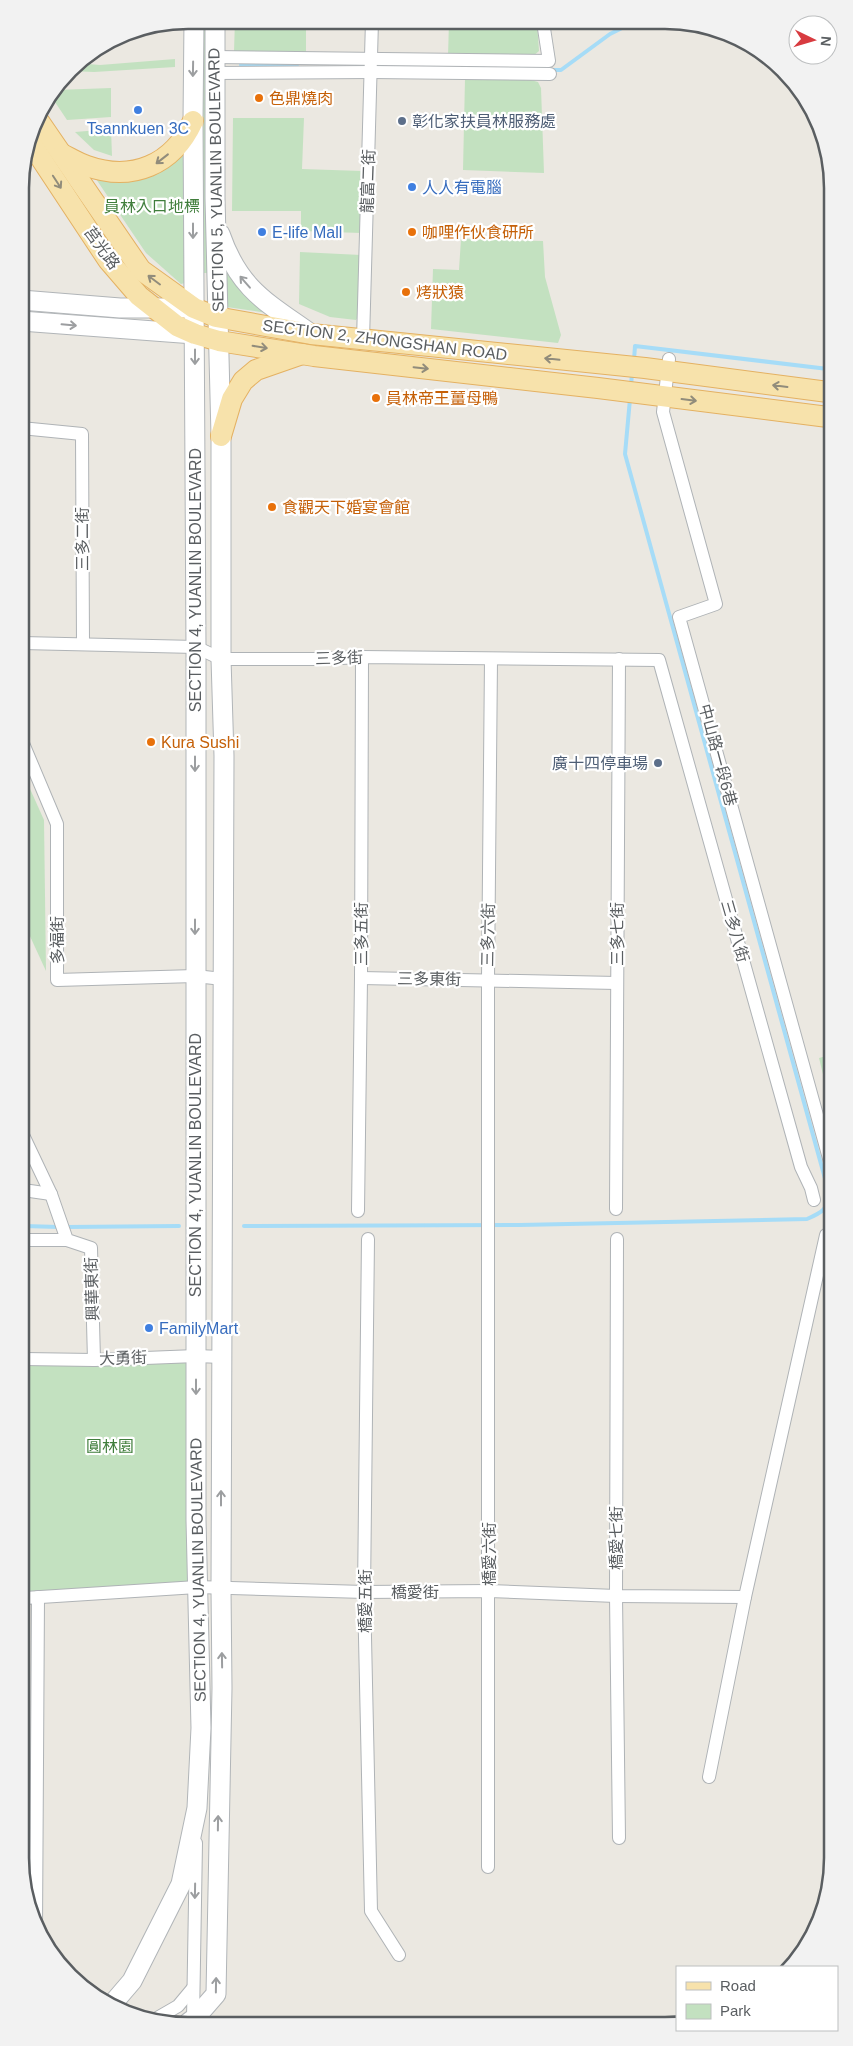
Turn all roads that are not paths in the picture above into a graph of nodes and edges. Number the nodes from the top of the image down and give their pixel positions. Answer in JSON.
{"nodes":[{"id":1,"x":194,"y":29,"type":"edge"},
{"id":2,"x":215,"y":29,"type":"edge"},
{"id":3,"x":372,"y":29,"type":"edge"},
{"id":4,"x":544,"y":29,"type":"edge"},
{"id":5,"x":372,"y":58,"type":"junction"},
{"id":6,"x":214,"y":65,"type":"junction"},
{"id":7,"x":372,"y":72,"type":"junction"},
{"id":8,"x":550,"y":74,"type":"dead end"},
{"id":9,"x":193,"y":121,"type":"junction"},
{"id":10,"x":42,"y":126,"type":"edge"},
{"id":11,"x":34,"y":148,"type":"edge"},
{"id":12,"x":60,"y":153,"type":"junction"},
{"id":13,"x":215,"y":198,"type":"junction"},
{"id":14,"x":29,"y":301,"type":"edge"},
{"id":15,"x":194,"y":308,"type":"junction"},
{"id":16,"x":154,"y":309,"type":"junction"},
{"id":17,"x":216,"y":317,"type":"junction"},
{"id":18,"x":29,"y":322,"type":"edge"},
{"id":19,"x":195,"y":334,"type":"junction"},
{"id":20,"x":310,"y":334,"type":"junction"},
{"id":21,"x":219,"y":340,"type":"junction"},
{"id":22,"x":363,"y":340,"type":"junction"},
{"id":23,"x":304,"y":353,"type":"junction"},
{"id":24,"x":669,"y":366,"type":"junction"},
{"id":25,"x":824,"y":391,"type":"edge"},
{"id":26,"x":665,"y":397,"type":"junction"},
{"id":27,"x":824,"y":417,"type":"edge"},
{"id":28,"x":29,"y":429,"type":"edge"},
{"id":29,"x":221,"y":436,"type":"junction"},
{"id":30,"x":29,"y":642,"type":"edge"},
{"id":31,"x":83,"y":643,"type":"junction"},
{"id":32,"x":196,"y":647,"type":"junction"},
{"id":33,"x":362,"y":657,"type":"junction"},
{"id":34,"x":221,"y":659,"type":"junction"},
{"id":35,"x":491,"y":659,"type":"junction"},
{"id":36,"x":619,"y":659,"type":"junction"},
{"id":37,"x":659,"y":660,"type":"joint"},
{"id":38,"x":29,"y":758,"type":"edge"},
{"id":39,"x":195,"y":976,"type":"junction"},
{"id":40,"x":361,"y":978,"type":"junction"},
{"id":41,"x":222,"y":979,"type":"junction"},
{"id":42,"x":488,"y":980,"type":"junction"},
{"id":43,"x":617,"y":983,"type":"junction"},
{"id":44,"x":824,"y":1140,"type":"edge"},
{"id":45,"x":29,"y":1148,"type":"edge"},
{"id":46,"x":29,"y":1191,"type":"edge"},
{"id":47,"x":51,"y":1194,"type":"junction"},
{"id":48,"x":814,"y":1200,"type":"dead end"},
{"id":49,"x":616,"y":1209,"type":"dead end"},
{"id":50,"x":358,"y":1210,"type":"dead end"},
{"id":51,"x":66,"y":1238,"type":"junction"},
{"id":52,"x":368,"y":1239,"type":"dead end"},
{"id":53,"x":617,"y":1239,"type":"dead end"},
{"id":54,"x":29,"y":1240,"type":"edge"},
{"id":55,"x":488,"y":1240,"type":"joint"},
{"id":56,"x":824,"y":1244,"type":"edge"},
{"id":57,"x":196,"y":1356,"type":"junction"},
{"id":58,"x":222,"y":1357,"type":"junction"},
{"id":59,"x":29,"y":1359,"type":"edge"},
{"id":60,"x":94,"y":1360,"type":"junction"},
{"id":61,"x":198,"y":1587,"type":"junction"},
{"id":62,"x":221,"y":1589,"type":"junction"},
{"id":63,"x":489,"y":1591,"type":"junction"},
{"id":64,"x":364,"y":1592,"type":"junction"},
{"id":65,"x":616,"y":1596,"type":"junction"},
{"id":66,"x":745,"y":1597,"type":"junction"},
{"id":67,"x":29,"y":1598,"type":"edge"},
{"id":68,"x":38,"y":1598,"type":"junction"},
{"id":69,"x":709,"y":1777,"type":"dead end"},
{"id":70,"x":197,"y":1808,"type":"junction"},
{"id":71,"x":619,"y":1838,"type":"dead end"},
{"id":72,"x":488,"y":1867,"type":"dead end"},
{"id":73,"x":36,"y":1905,"type":"edge"},
{"id":74,"x":399,"y":1955,"type":"dead end"},
{"id":75,"x":193,"y":1988,"type":"junction"},
{"id":76,"x":116,"y":2000,"type":"edge"},
{"id":77,"x":163,"y":2015,"type":"edge"},
{"id":78,"x":191,"y":2017,"type":"edge"},
{"id":79,"x":195,"y":2017,"type":"edge"}],
"edges":[{"from":1,"to":9,"type":"main road","name":"SECTION 5, YUANLIN BOULEVARD","one_way":true},
{"from":2,"to":6,"type":"main road","name":"SECTION 5, YUANLIN BOULEVARD"},
{"from":3,"to":5,"type":"street","name":"龍富二街"},
{"from":4,"to":5,"type":"street"},
{"from":5,"to":6,"type":"street"},
{"from":5,"to":7,"type":"street","name":"龍富二街"},
{"from":6,"to":7,"type":"street"},
{"from":6,"to":13,"type":"main road","name":"SECTION 5, YUANLIN BOULEVARD"},
{"from":7,"to":8,"type":"street"},
{"from":7,"to":22,"type":"street","name":"龍富二街"},
{"from":9,"to":12,"type":"main road","one_way":true},
{"from":9,"to":15,"type":"main road","name":"SECTION 5, YUANLIN BOULEVARD","one_way":true},
{"from":10,"to":12,"type":"main road"},
{"from":11,"to":16,"type":"main road","name":"莒光路","one_way":true},
{"from":15,"to":12,"type":"main road","one_way":true},
{"from":13,"to":17,"type":"main road","name":"SECTION 5, YUANLIN BOULEVARD"},
{"from":20,"to":13,"type":"main road","one_way":true},
{"from":14,"to":16,"type":"main road","name":"SECTION 2, ZHONGSHAN ROAD"},
{"from":15,"to":16,"type":"main road","name":"SECTION 2, ZHONGSHAN ROAD"},
{"from":15,"to":17,"type":"main road","name":"SECTION 2, ZHONGSHAN ROAD"},
{"from":15,"to":19,"type":"main road","name":"SECTION 4, YUANLIN BOULEVARD"},
{"from":16,"to":19,"type":"main road","name":"莒光路"},
{"from":17,"to":20,"type":"main road","name":"SECTION 2, ZHONGSHAN ROAD"},
{"from":17,"to":21,"type":"main road","name":"SECTION 5, YUANLIN BOULEVARD"},
{"from":18,"to":19,"type":"main road","name":"SECTION 2, ZHONGSHAN ROAD","one_way":true},
{"from":19,"to":21,"type":"main road","name":"SECTION 2, ZHONGSHAN ROAD"},
{"from":19,"to":32,"type":"main road","name":"SECTION 4, YUANLIN BOULEVARD","one_way":true},
{"from":20,"to":22,"type":"main road","name":"SECTION 2, ZHONGSHAN ROAD"},
{"from":21,"to":23,"type":"main road","name":"SECTION 2, ZHONGSHAN ROAD","one_way":true},
{"from":21,"to":29,"type":"main road","name":"SECTION 4, YUANLIN BOULEVARD"},
{"from":24,"to":22,"type":"main road","name":"SECTION 2, ZHONGSHAN ROAD","one_way":true},
{"from":23,"to":26,"type":"main road","name":"SECTION 2, ZHONGSHAN ROAD","one_way":true},
{"from":23,"to":29,"type":"main road"},
{"from":25,"to":24,"type":"main road","name":"SECTION 2, ZHONGSHAN ROAD","one_way":true},
{"from":24,"to":26,"type":"street","name":"中山路一段6巷"},
{"from":26,"to":27,"type":"main road","name":"SECTION 2, ZHONGSHAN ROAD","one_way":true},
{"from":26,"to":44,"type":"street","name":"中山路一段6巷"},
{"from":28,"to":31,"type":"street","name":"三多二街"},
{"from":29,"to":34,"type":"main road","name":"SECTION 4, YUANLIN BOULEVARD"},
{"from":30,"to":31,"type":"street","name":"三多街"},
{"from":31,"to":32,"type":"street","name":"三多街"},
{"from":32,"to":34,"type":"street","name":"三多街"},
{"from":32,"to":39,"type":"main road","name":"SECTION 4, YUANLIN BOULEVARD","one_way":true},
{"from":33,"to":34,"type":"street","name":"三多街"},
{"from":33,"to":35,"type":"street","name":"三多街"},
{"from":33,"to":40,"type":"street","name":"三多五街"},
{"from":34,"to":41,"type":"main road","name":"SECTION 4, YUANLIN BOULEVARD"},
{"from":35,"to":36,"type":"street","name":"三多街"},
{"from":35,"to":42,"type":"street","name":"三多六街"},
{"from":36,"to":37,"type":"street","name":"三多街"},
{"from":36,"to":43,"type":"street","name":"三多七街"},
{"from":37,"to":48,"type":"street","name":"三多八街"},
{"from":38,"to":39,"type":"street","name":"多福街"},
{"from":39,"to":41,"type":"street","name":"多福街"},
{"from":39,"to":57,"type":"main road","name":"SECTION 4, YUANLIN BOULEVARD"},
{"from":40,"to":42,"type":"street","name":"三多東街"},
{"from":40,"to":50,"type":"street","name":"三多五街"},
{"from":41,"to":58,"type":"main road","name":"SECTION 4, YUANLIN BOULEVARD"},
{"from":42,"to":43,"type":"street","name":"三多東街"},
{"from":42,"to":55,"type":"street","name":"三多六街"},
{"from":43,"to":49,"type":"street","name":"三多七街"},
{"from":45,"to":47,"type":"street"},
{"from":46,"to":47,"type":"street"},
{"from":47,"to":51,"type":"street"},
{"from":51,"to":54,"type":"street"},
{"from":51,"to":60,"type":"street","name":"興華東街"},
{"from":52,"to":64,"type":"street","name":"橋愛五街"},
{"from":53,"to":65,"type":"street","name":"橋愛七街"},
{"from":55,"to":63,"type":"street","name":"橋愛六街"},
{"from":56,"to":66,"type":"street"},
{"from":57,"to":58,"type":"street","name":"大勇街"},
{"from":57,"to":60,"type":"street","name":"大勇街"},
{"from":57,"to":61,"type":"main road","name":"SECTION 4, YUANLIN BOULEVARD","one_way":true},
{"from":62,"to":58,"type":"main road","name":"SECTION 4, YUANLIN BOULEVARD","one_way":true},
{"from":59,"to":60,"type":"street","name":"大勇街"},
{"from":61,"to":62,"type":"street","name":"橋愛街"},
{"from":61,"to":68,"type":"street","name":"橋愛街"},
{"from":61,"to":70,"type":"main road","name":"SECTION 4, YUANLIN BOULEVARD"},
{"from":62,"to":64,"type":"street","name":"橋愛街"},
{"from":79,"to":62,"type":"main road","name":"SECTION 4, YUANLIN BOULEVARD","one_way":true},
{"from":63,"to":64,"type":"street","name":"橋愛街"},
{"from":63,"to":65,"type":"street","name":"橋愛街"},
{"from":63,"to":72,"type":"street","name":"橋愛六街"},
{"from":64,"to":74,"type":"street","name":"橋愛五街"},
{"from":65,"to":66,"type":"street","name":"橋愛街"},
{"from":65,"to":71,"type":"street","name":"橋愛七街"},
{"from":66,"to":69,"type":"street"},
{"from":67,"to":68,"type":"street","name":"橋愛街"},
{"from":68,"to":73,"type":"street"},
{"from":70,"to":75,"type":"street","one_way":true},
{"from":70,"to":76,"type":"main road","name":"SECTION 4, YUANLIN BOULEVARD"},
{"from":75,"to":77,"type":"street"},
{"from":75,"to":78,"type":"street"}]}
